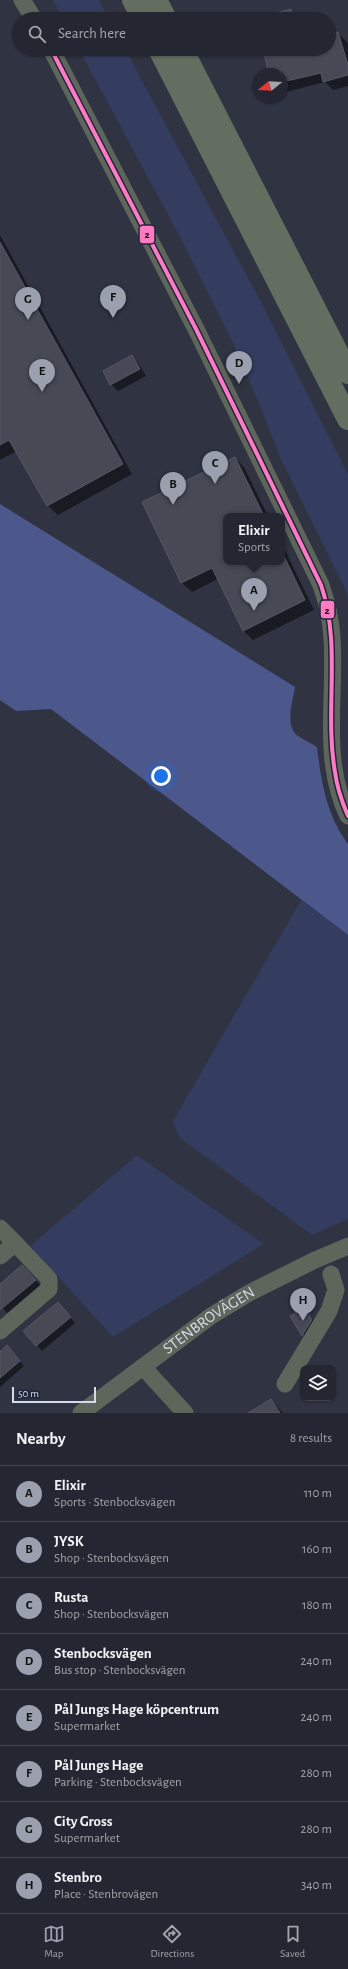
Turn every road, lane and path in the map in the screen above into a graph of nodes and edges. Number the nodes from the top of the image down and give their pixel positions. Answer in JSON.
{"nodes":[{"id":1,"x":22,"y":0,"type":"edge"},
{"id":2,"x":133,"y":0,"type":"edge"},
{"id":3,"x":156,"y":0,"type":"edge"},
{"id":4,"x":30,"y":12,"type":"edge"},
{"id":5,"x":139,"y":12,"type":"edge"},
{"id":6,"x":162,"y":12,"type":"edge"},
{"id":7,"x":54,"y":56,"type":"edge"},
{"id":8,"x":163,"y":56,"type":"edge"},
{"id":9,"x":186,"y":56,"type":"edge"},
{"id":10,"x":348,"y":373,"type":"edge"},
{"id":11,"x":348,"y":419,"type":"edge"},
{"id":12,"x":348,"y":816,"type":"edge"},
{"id":13,"x":0,"y":1228,"type":"edge"},
{"id":14,"x":15,"y":1243,"type":"junction"},
{"id":15,"x":348,"y":1246,"type":"edge"},
{"id":16,"x":0,"y":1256,"type":"edge"},
{"id":17,"x":315,"y":1260,"type":"junction"},
{"id":18,"x":331,"y":1274,"type":"junction"},
{"id":19,"x":348,"y":1288,"type":"edge"},
{"id":20,"x":0,"y":1331,"type":"edge"},
{"id":21,"x":143,"y":1367,"type":"junction"},
{"id":22,"x":285,"y":1384,"type":"dead end"},
{"id":23,"x":81,"y":1413,"type":"edge"},
{"id":24,"x":185,"y":1413,"type":"edge"}],
"edges":[{"from":1,"to":4,"type":"street"},
{"from":2,"to":5,"type":"highway"},
{"from":3,"to":6,"type":"highway"},
{"from":7,"to":12,"type":"street"},
{"from":8,"to":11,"type":"highway"},
{"from":9,"to":10,"type":"highway"},
{"from":13,"to":14,"type":"street"},
{"from":14,"to":16,"type":"street"},
{"from":14,"to":20,"type":"street"},
{"from":15,"to":17,"type":"street","name":"STENBROVÄGEN"},
{"from":17,"to":18,"type":"street"},
{"from":17,"to":21,"type":"street","name":"STENBROVÄGEN"},
{"from":18,"to":19,"type":"street"},
{"from":18,"to":22,"type":"street"},
{"from":21,"to":23,"type":"street","name":"STENBROVÄGEN"},
{"from":21,"to":24,"type":"street"}]}
